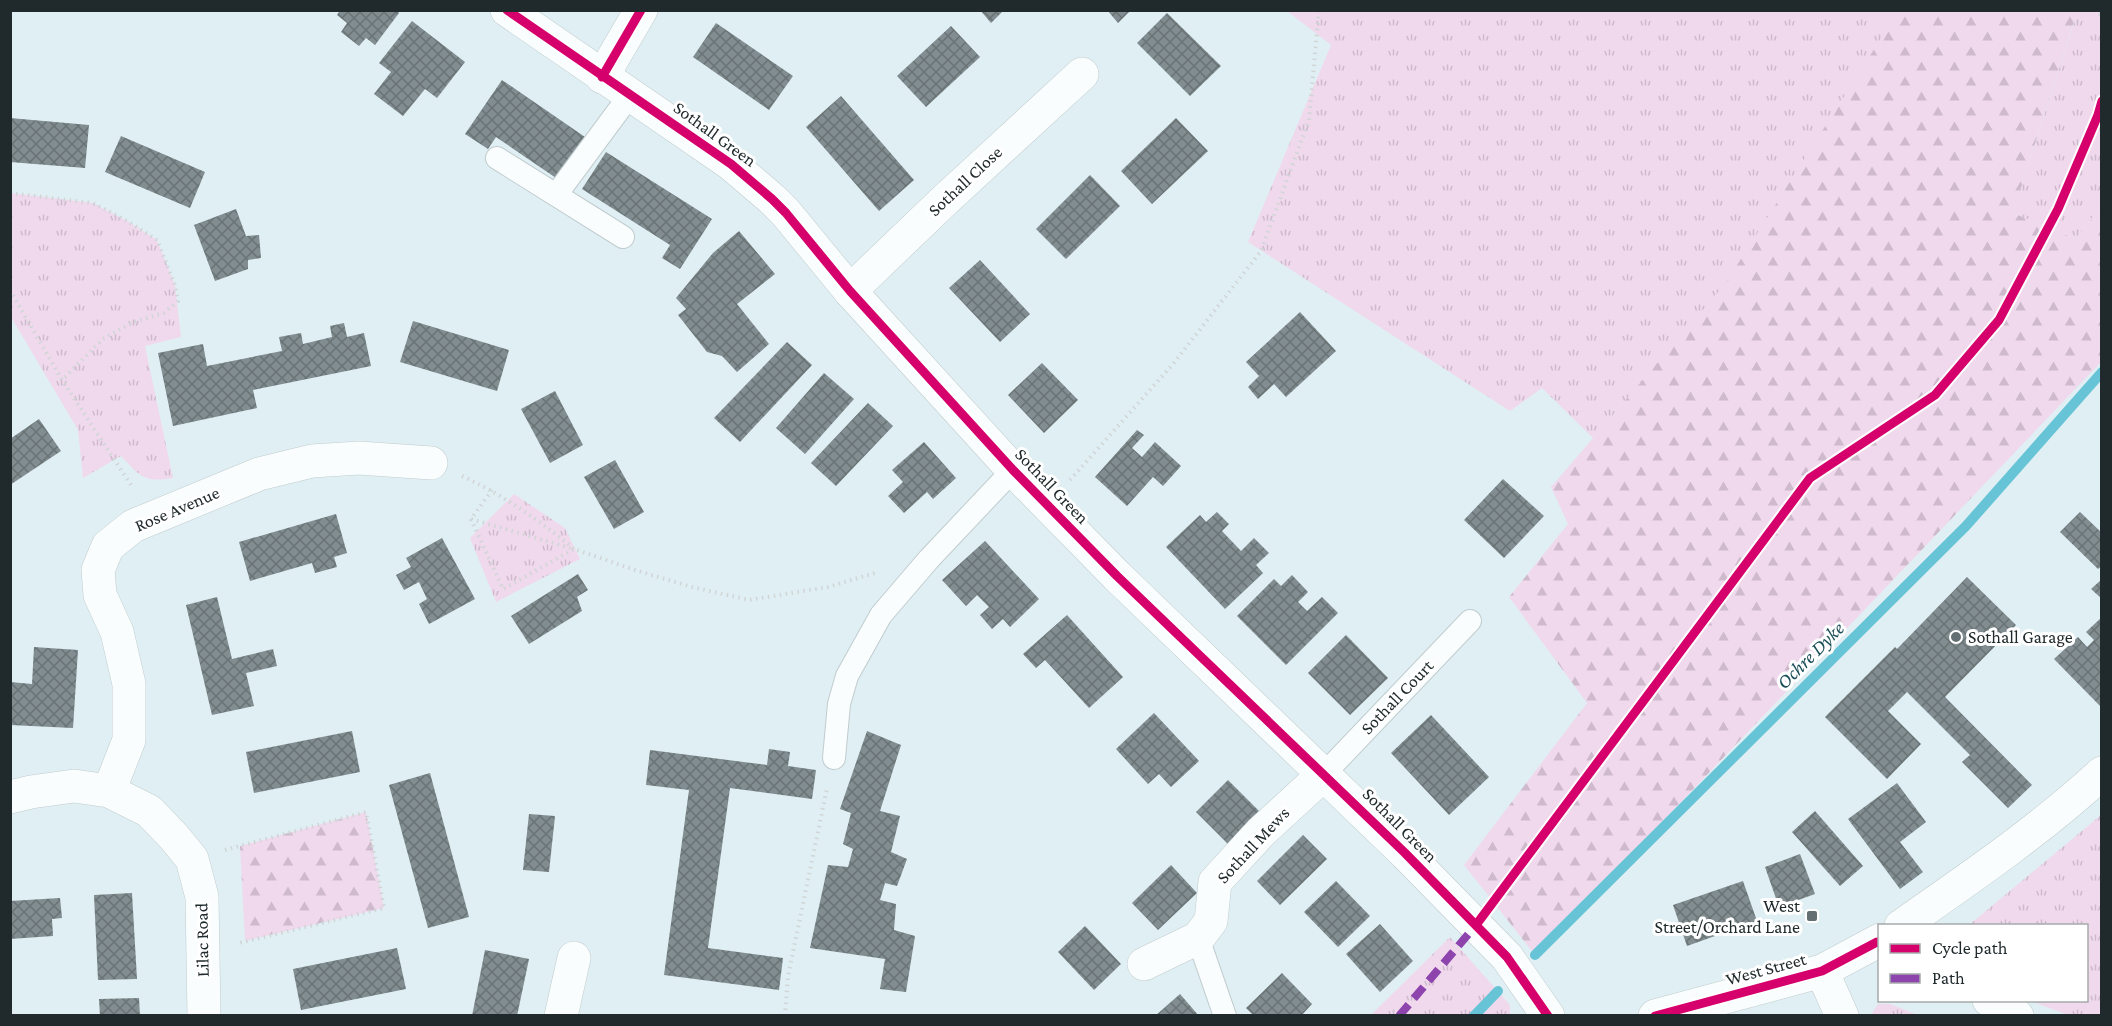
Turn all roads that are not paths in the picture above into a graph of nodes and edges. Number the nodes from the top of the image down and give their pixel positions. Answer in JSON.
{"nodes":[{"id":1,"x":507,"y":10,"type":"edge"},
{"id":2,"x":641,"y":10,"type":"edge"},
{"id":3,"x":1083,"y":74,"type":"dead end"},
{"id":4,"x":602,"y":76,"type":"junction"},
{"id":5,"x":630,"y":95,"type":"junction"},
{"id":6,"x":497,"y":158,"type":"dead end"},
{"id":7,"x":556,"y":195,"type":"junction"},
{"id":8,"x":623,"y":237,"type":"dead end"},
{"id":9,"x":850,"y":291,"type":"junction"},
{"id":10,"x":431,"y":463,"type":"road end"},
{"id":11,"x":1012,"y":470,"type":"junction"},
{"id":12,"x":1470,"y":621,"type":"dead end"},
{"id":13,"x":834,"y":758,"type":"road end"},
{"id":14,"x":2102,"y":773,"type":"edge"},
{"id":15,"x":1324,"y":774,"type":"junction"},
{"id":16,"x":109,"y":791,"type":"junction"},
{"id":17,"x":10,"y":797,"type":"edge"},
{"id":18,"x":1903,"y":924,"type":"edge"},
{"id":19,"x":1198,"y":939,"type":"junction"},
{"id":20,"x":1878,"y":940,"type":"edge"},
{"id":21,"x":574,"y":958,"type":"dead end"},
{"id":22,"x":1144,"y":964,"type":"dead end"},
{"id":23,"x":1822,"y":971,"type":"junction"},
{"id":24,"x":1992,"y":1002,"type":"edge"},
{"id":25,"x":204,"y":1016,"type":"edge"},
{"id":26,"x":561,"y":1016,"type":"edge"},
{"id":27,"x":1225,"y":1016,"type":"edge"},
{"id":28,"x":1548,"y":1016,"type":"edge"},
{"id":29,"x":1655,"y":1016,"type":"edge"},
{"id":30,"x":1842,"y":1016,"type":"edge"},
{"id":31,"x":2017,"y":1016,"type":"edge"}],
"edges":[{"from":1,"to":4,"type":"street","name":"Sothall Green"},
{"from":2,"to":4,"type":"street"},
{"from":3,"to":9,"type":"street","name":"Sothall Close"},
{"from":4,"to":5,"type":"street","name":"Sothall Green"},
{"from":5,"to":7,"type":"lane"},
{"from":5,"to":9,"type":"street","name":"Sothall Green"},
{"from":6,"to":7,"type":"lane"},
{"from":7,"to":8,"type":"lane"},
{"from":9,"to":11,"type":"street","name":"Sothall Green"},
{"from":10,"to":16,"type":"street","name":"Rose Avenue"},
{"from":11,"to":13,"type":"lane"},
{"from":11,"to":15,"type":"street","name":"Sothall Green"},
{"from":12,"to":15,"type":"lane","name":"Sothall Court"},
{"from":14,"to":18,"type":"street","name":"West Street"},
{"from":15,"to":19,"type":"street","name":"Sothall Mews"},
{"from":15,"to":28,"type":"street","name":"Sothall Green"},
{"from":16,"to":17,"type":"street","name":"Lilac Road"},
{"from":16,"to":25,"type":"street","name":"Lilac Road"},
{"from":19,"to":22,"type":"street"},
{"from":19,"to":27,"type":"lane"},
{"from":20,"to":23,"type":"street","name":"West Street"},
{"from":21,"to":26,"type":"street"},
{"from":23,"to":29,"type":"street","name":"West Street"},
{"from":23,"to":30,"type":"street"},
{"from":24,"to":31,"type":"street"}]}
